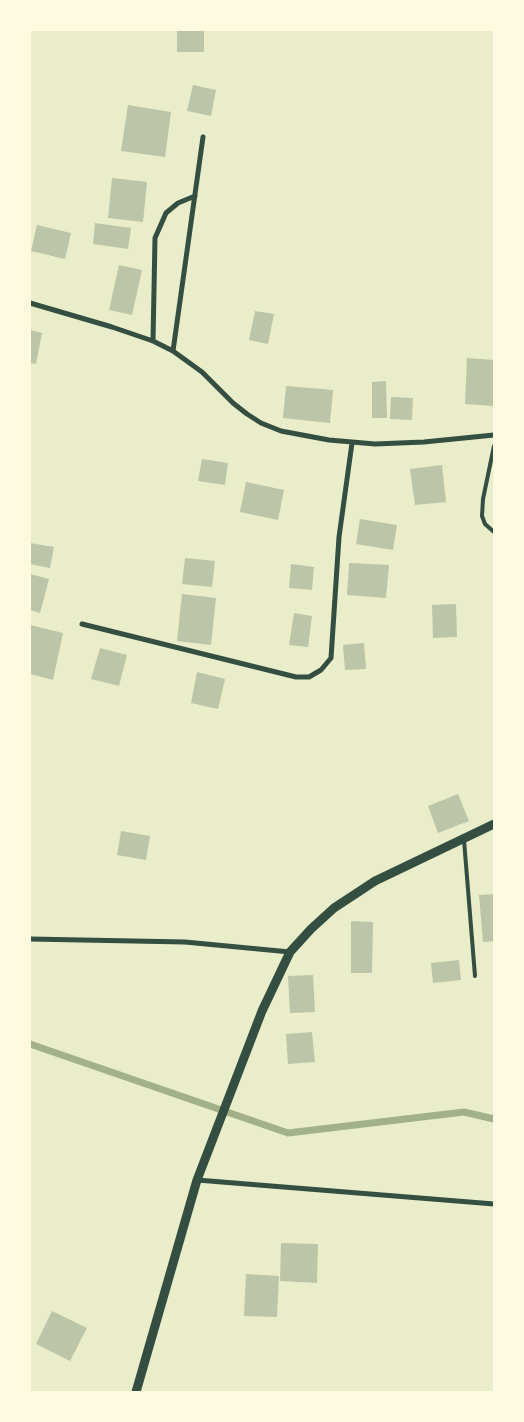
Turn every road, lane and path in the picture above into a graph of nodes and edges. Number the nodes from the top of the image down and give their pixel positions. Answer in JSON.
{"nodes":[{"id":1,"x":203,"y":137,"type":"dead end"},
{"id":2,"x":195,"y":196,"type":"junction"},
{"id":3,"x":30,"y":303,"type":"edge"},
{"id":4,"x":153,"y":341,"type":"junction"},
{"id":5,"x":173,"y":351,"type":"junction"},
{"id":6,"x":494,"y":436,"type":"edge"},
{"id":7,"x":352,"y":443,"type":"junction"},
{"id":8,"x":494,"y":446,"type":"edge"},
{"id":9,"x":494,"y":532,"type":"edge"},
{"id":10,"x":82,"y":624,"type":"dead end"},
{"id":11,"x":494,"y":824,"type":"edge"},
{"id":12,"x":464,"y":838,"type":"junction"},
{"id":13,"x":30,"y":939,"type":"edge"},
{"id":14,"x":290,"y":952,"type":"junction"},
{"id":15,"x":474,"y":976,"type":"dead end"},
{"id":16,"x":197,"y":1180,"type":"junction"},
{"id":17,"x":494,"y":1204,"type":"edge"},
{"id":18,"x":136,"y":1392,"type":"edge"}],
"edges":[{"from":1,"to":2,"type":"street"},
{"from":2,"to":4,"type":"street"},
{"from":2,"to":5,"type":"street"},
{"from":3,"to":4,"type":"street"},
{"from":4,"to":5,"type":"street"},
{"from":5,"to":7,"type":"street"},
{"from":6,"to":7,"type":"street"},
{"from":7,"to":10,"type":"street"},
{"from":8,"to":9,"type":"lane"},
{"from":11,"to":12,"type":"street"},
{"from":12,"to":14,"type":"street"},
{"from":12,"to":15,"type":"lane"},
{"from":13,"to":14,"type":"street"},
{"from":14,"to":16,"type":"street"},
{"from":16,"to":17,"type":"street"},
{"from":16,"to":18,"type":"street"}]}
